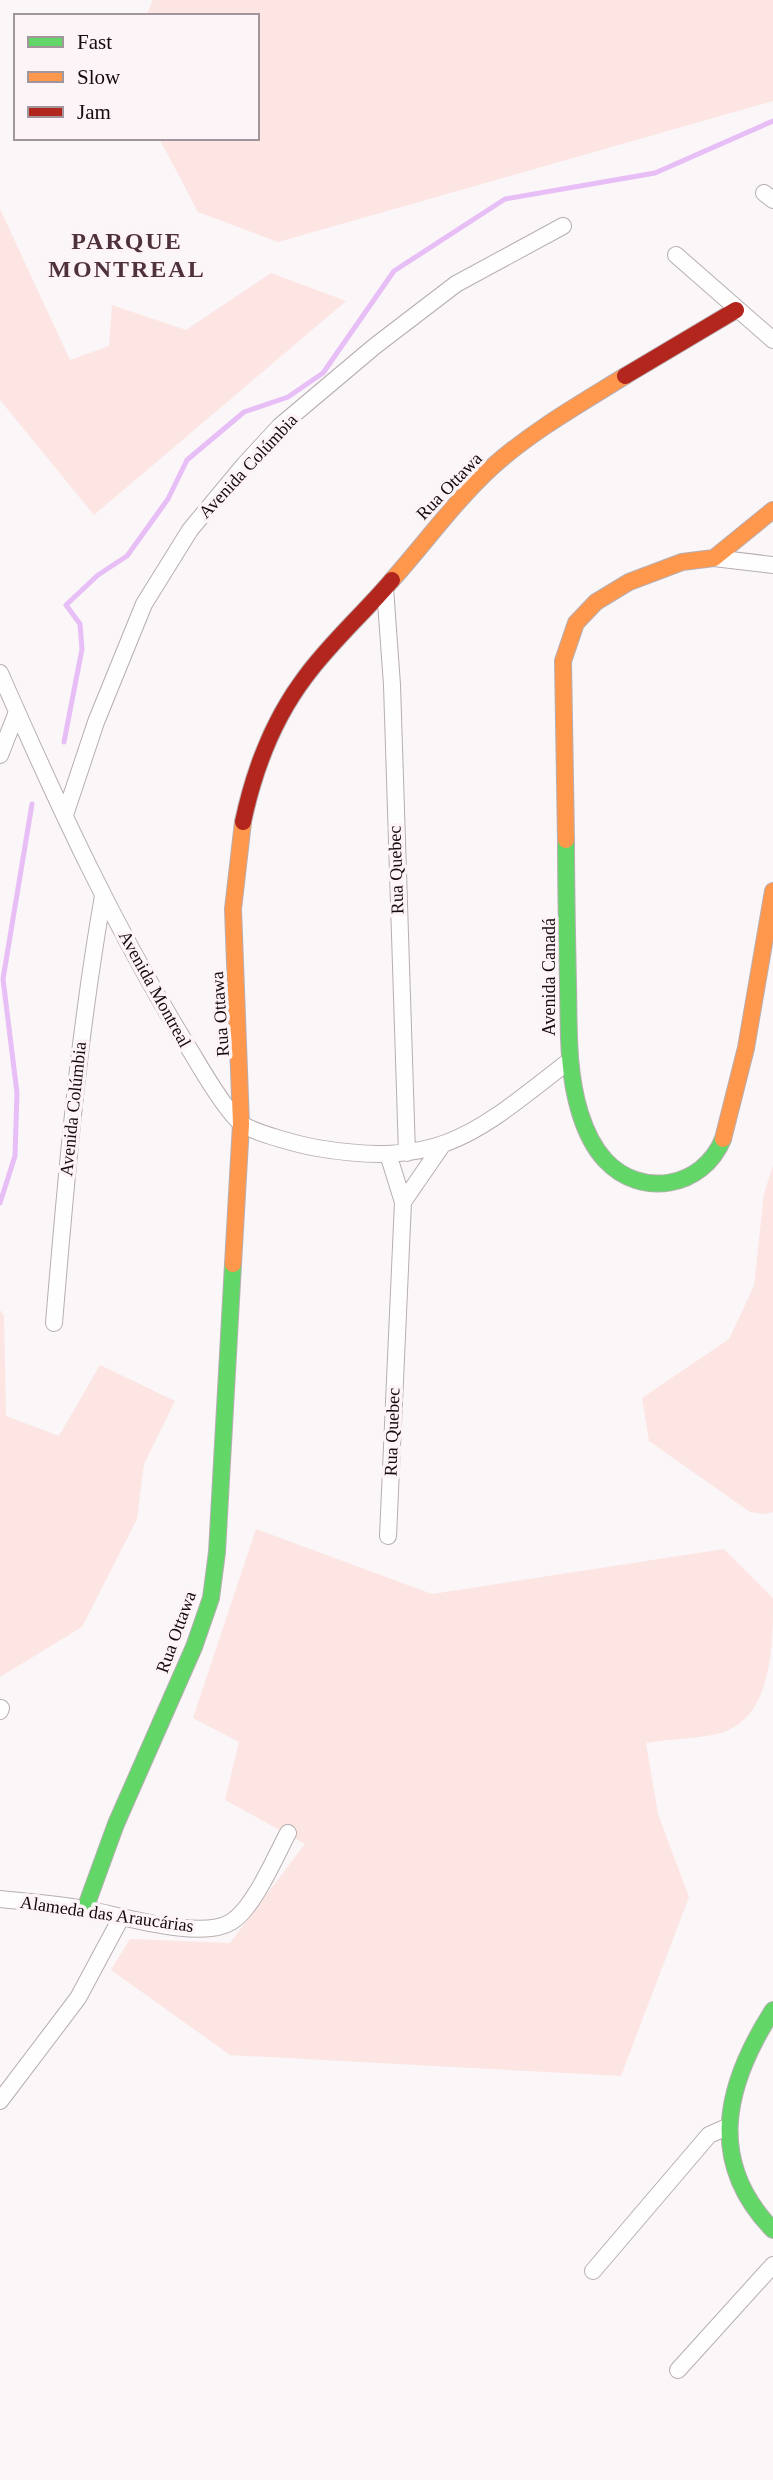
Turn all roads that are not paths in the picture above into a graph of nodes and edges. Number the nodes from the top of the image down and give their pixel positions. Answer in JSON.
{"nodes":[{"id":1,"x":564,"y":226,"type":"dead end"},
{"id":2,"x":676,"y":255,"type":"dead end"},
{"id":3,"x":736,"y":310,"type":"junction"},
{"id":4,"x":773,"y":340,"type":"edge"},
{"id":5,"x":773,"y":510,"type":"edge"},
{"id":6,"x":714,"y":558,"type":"junction"},
{"id":7,"x":773,"y":565,"type":"edge"},
{"id":8,"x":385,"y":588,"type":"junction"},
{"id":9,"x":0,"y":673,"type":"edge"},
{"id":10,"x":17,"y":712,"type":"junction"},
{"id":11,"x":1,"y":759,"type":"edge"},
{"id":12,"x":65,"y":815,"type":"junction"},
{"id":13,"x":773,"y":891,"type":"edge"},
{"id":14,"x":103,"y":896,"type":"junction"},
{"id":15,"x":569,"y":1061,"type":"junction"},
{"id":16,"x":242,"y":1124,"type":"junction"},
{"id":17,"x":440,"y":1147,"type":"junction"},
{"id":18,"x":407,"y":1153,"type":"junction"},
{"id":19,"x":388,"y":1154,"type":"junction"},
{"id":20,"x":404,"y":1202,"type":"junction"},
{"id":21,"x":54,"y":1323,"type":"dead end"},
{"id":22,"x":388,"y":1536,"type":"dead end"},
{"id":23,"x":288,"y":1833,"type":"dead end"},
{"id":24,"x":0,"y":1899,"type":"edge"},
{"id":25,"x":85,"y":1909,"type":"junction"},
{"id":26,"x":122,"y":1916,"type":"junction"},
{"id":27,"x":773,"y":2010,"type":"edge"},
{"id":28,"x":0,"y":2101,"type":"edge"},
{"id":29,"x":727,"y":2127,"type":"junction"},
{"id":30,"x":773,"y":2230,"type":"edge"},
{"id":31,"x":773,"y":2265,"type":"edge"},
{"id":32,"x":593,"y":2271,"type":"dead end"},
{"id":33,"x":678,"y":2370,"type":"dead end"}],
"edges":[{"from":1,"to":12,"type":"street","name":"Avenida Colúmbia"},
{"from":2,"to":3,"type":"street"},
{"from":3,"to":4,"type":"street"},
{"from":3,"to":8,"type":"street","name":"Rua Ottawa"},
{"from":5,"to":6,"type":"street"},
{"from":6,"to":7,"type":"street"},
{"from":6,"to":15,"type":"street","name":"Avenida Canadá"},
{"from":8,"to":16,"type":"street","name":"Rua Ottawa"},
{"from":8,"to":18,"type":"street","name":"Rua Quebec"},
{"from":9,"to":10,"type":"street","name":"Avenida Montreal"},
{"from":10,"to":11,"type":"street"},
{"from":10,"to":12,"type":"street","name":"Avenida Montreal"},
{"from":12,"to":14,"type":"street","name":"Avenida Montreal"},
{"from":13,"to":15,"type":"street","name":"Avenida Canadá"},
{"from":14,"to":16,"type":"street","name":"Avenida Montreal"},
{"from":14,"to":21,"type":"street","name":"Avenida Colúmbia"},
{"from":15,"to":17,"type":"street"},
{"from":16,"to":19,"type":"street"},
{"from":16,"to":25,"type":"street","name":"Rua Ottawa"},
{"from":17,"to":18,"type":"street"},
{"from":17,"to":20,"type":"street"},
{"from":18,"to":19,"type":"street"},
{"from":19,"to":20,"type":"street","name":"Rua Quebec"},
{"from":20,"to":22,"type":"street","name":"Rua Quebec"},
{"from":23,"to":26,"type":"street","name":"Alameda das Araucárias"},
{"from":24,"to":25,"type":"street","name":"Alameda das Araucárias"},
{"from":25,"to":26,"type":"street","name":"Alameda das Araucárias"},
{"from":26,"to":28,"type":"street"},
{"from":27,"to":29,"type":"street"},
{"from":29,"to":30,"type":"street"},
{"from":29,"to":32,"type":"street"},
{"from":31,"to":33,"type":"street"}]}
